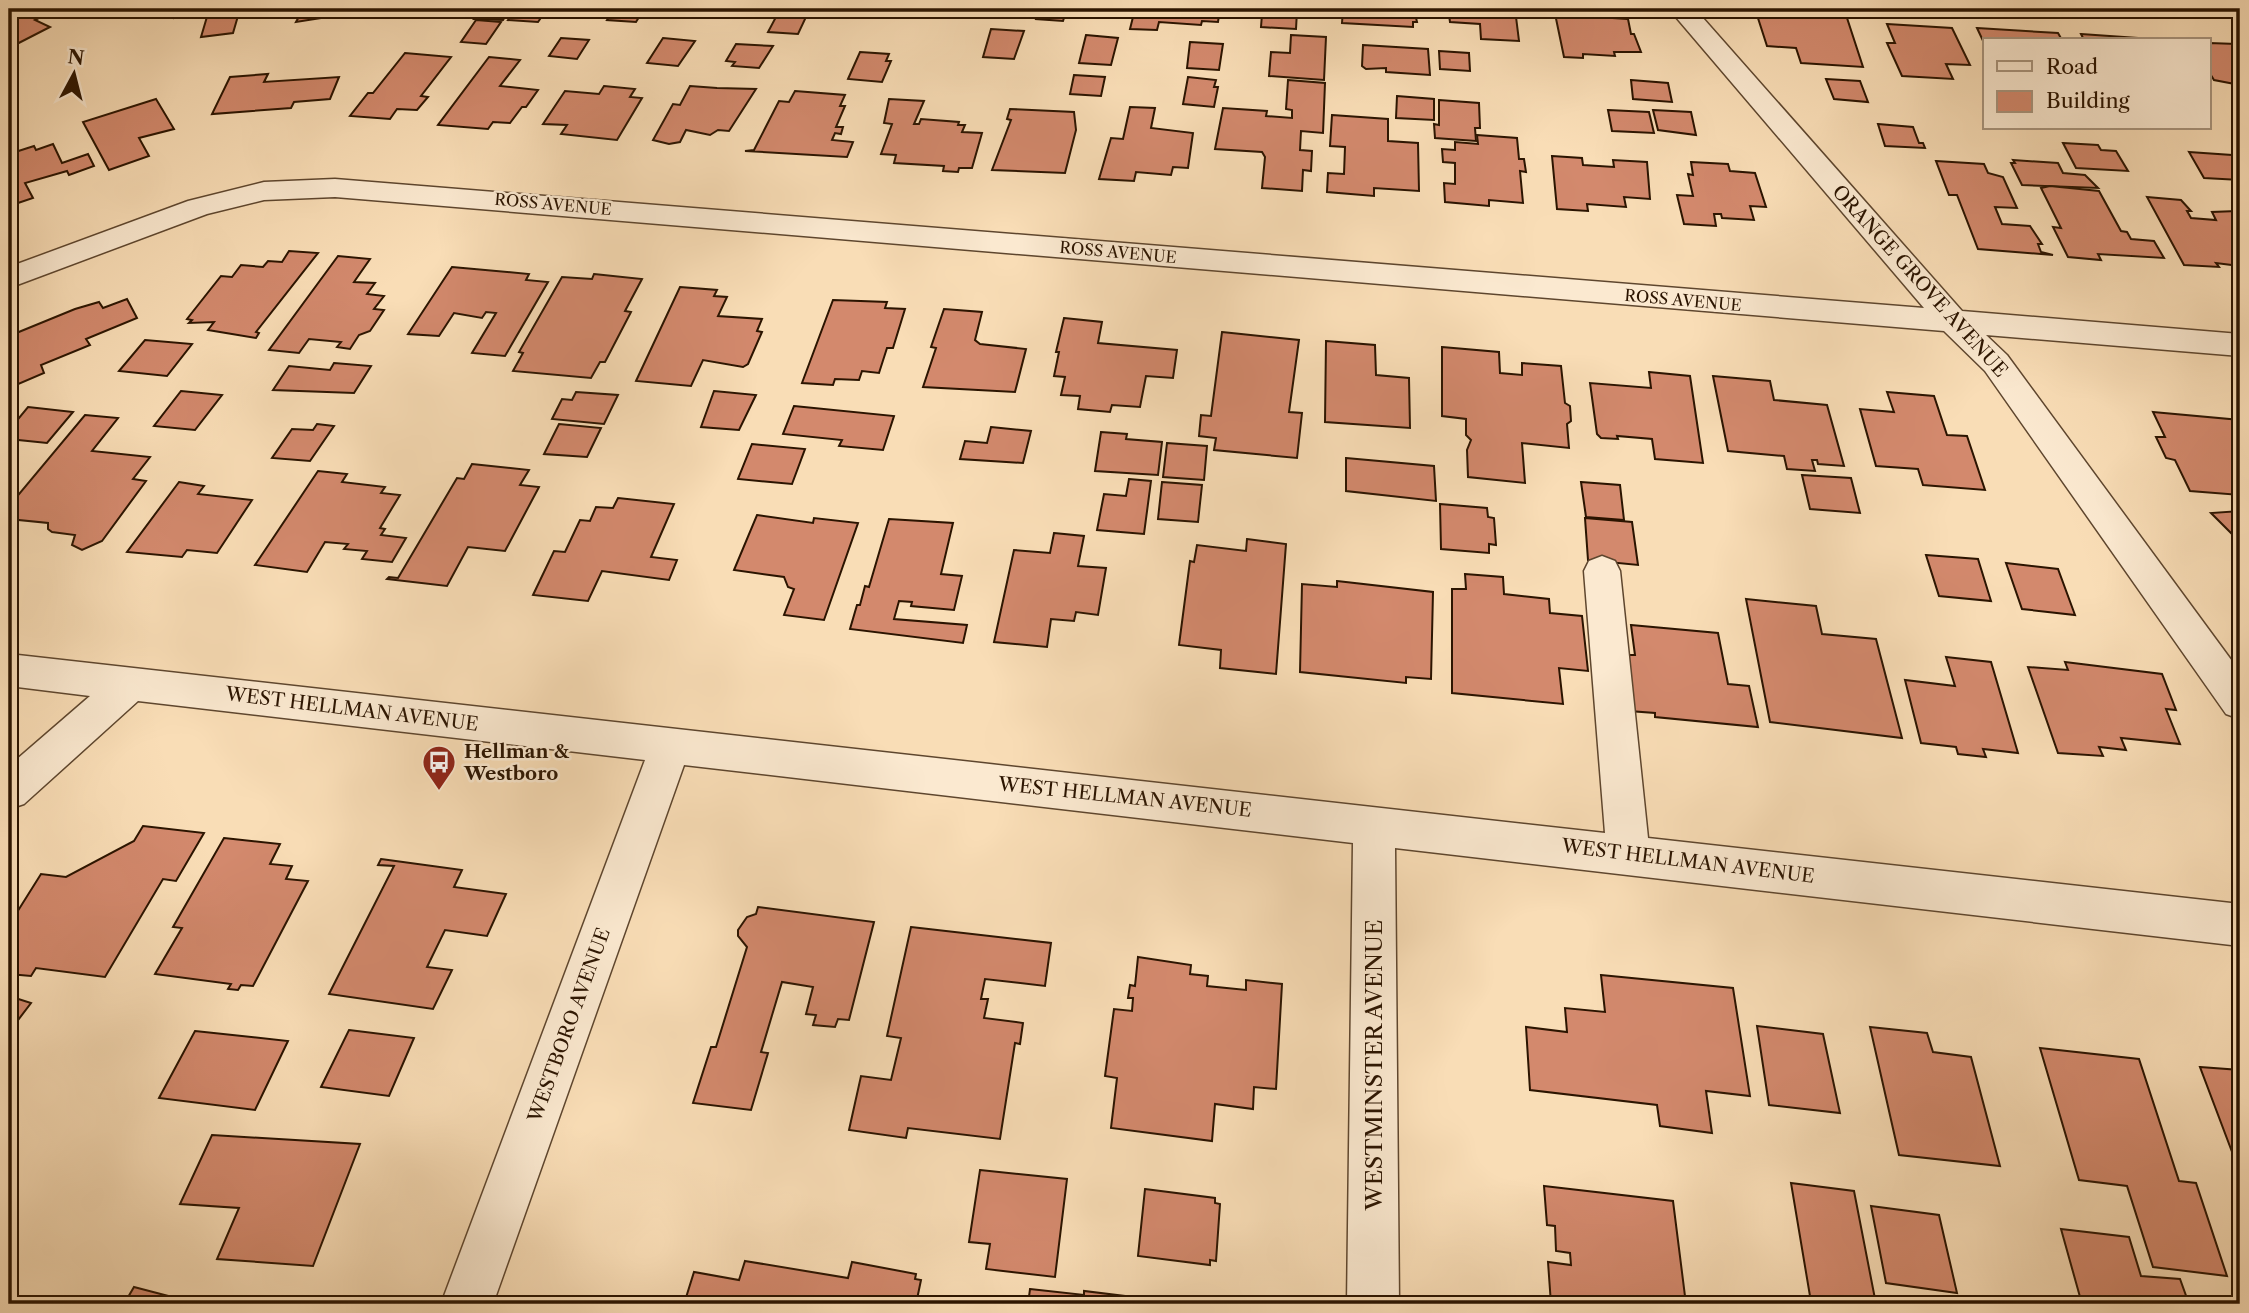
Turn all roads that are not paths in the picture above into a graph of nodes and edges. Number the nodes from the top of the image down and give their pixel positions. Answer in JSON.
{"nodes":[{"id":1,"x":1682,"y":9,"type":"edge"},
{"id":2,"x":9,"y":278,"type":"edge"},
{"id":3,"x":1954,"y":323,"type":"junction"},
{"id":4,"x":2240,"y":345,"type":"edge"},
{"id":5,"x":1602,"y":572,"type":"dead end"},
{"id":6,"x":9,"y":670,"type":"edge"},
{"id":7,"x":131,"y":684,"type":"junction"},
{"id":8,"x":2240,"y":702,"type":"edge"},
{"id":9,"x":671,"y":746,"type":"junction"},
{"id":10,"x":9,"y":791,"type":"edge"},
{"id":11,"x":1374,"y":825,"type":"junction"},
{"id":12,"x":1628,"y":854,"type":"junction"},
{"id":13,"x":2240,"y":925,"type":"edge"},
{"id":14,"x":467,"y":1304,"type":"edge"},
{"id":15,"x":1373,"y":1304,"type":"edge"}],
"edges":[{"from":1,"to":3,"type":"street","name":"ORANGE GROVE AVENUE"},
{"from":2,"to":3,"type":"street","name":"ROSS AVENUE"},
{"from":3,"to":4,"type":"street","name":"ROSS AVENUE"},
{"from":3,"to":8,"type":"street","name":"ORANGE GROVE AVENUE"},
{"from":5,"to":12,"type":"street"},
{"from":6,"to":7,"type":"street","name":"WEST HELLMAN AVENUE"},
{"from":7,"to":9,"type":"street","name":"WEST HELLMAN AVENUE"},
{"from":7,"to":10,"type":"street"},
{"from":9,"to":11,"type":"street","name":"WEST HELLMAN AVENUE"},
{"from":9,"to":14,"type":"street","name":"WESTBORO AVENUE"},
{"from":11,"to":12,"type":"street","name":"WEST HELLMAN AVENUE"},
{"from":11,"to":15,"type":"street","name":"WESTMINSTER AVENUE"},
{"from":12,"to":13,"type":"street","name":"WEST HELLMAN AVENUE"}]}
